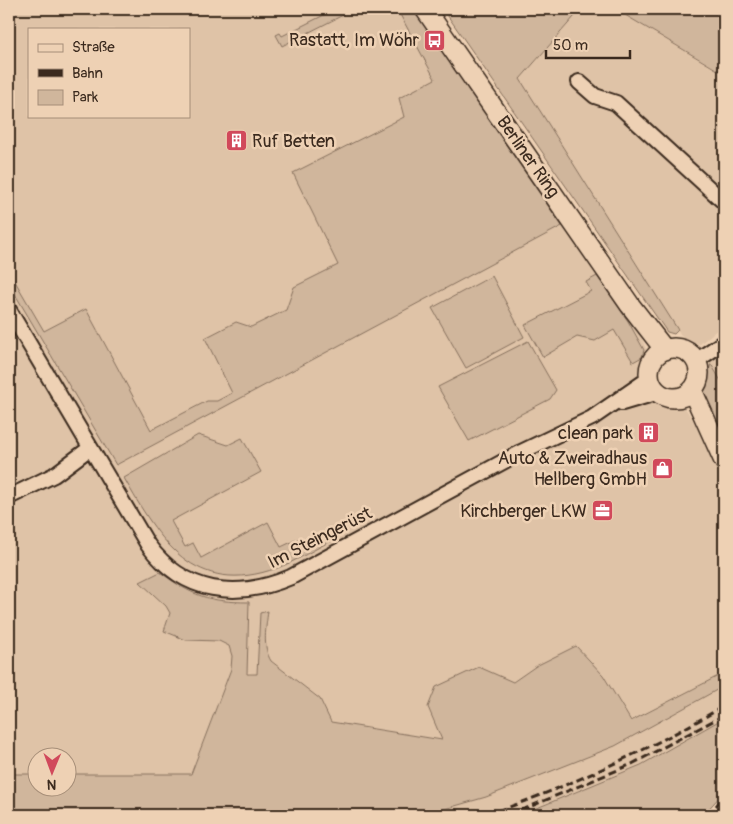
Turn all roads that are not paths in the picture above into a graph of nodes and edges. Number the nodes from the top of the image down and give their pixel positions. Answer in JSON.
{"nodes":[{"id":1,"x":425,"y":9,"type":"edge"},
{"id":2,"x":579,"y":82,"type":"dead end"},
{"id":3,"x":724,"y":202,"type":"edge"},
{"id":4,"x":9,"y":310,"type":"edge"},
{"id":5,"x":724,"y":342,"type":"edge"},
{"id":6,"x":696,"y":361,"type":"junction"},
{"id":7,"x":657,"y":370,"type":"junction"},
{"id":8,"x":685,"y":393,"type":"junction"},
{"id":9,"x":90,"y":448,"type":"junction"},
{"id":10,"x":722,"y":456,"type":"edge"},
{"id":11,"x":9,"y":497,"type":"edge"}],
"edges":[{"from":1,"to":7,"type":"street","name":"Berliner Ring"},
{"from":2,"to":3,"type":"street"},
{"from":4,"to":9,"type":"street","name":"Im Steingerüst"},
{"from":5,"to":6,"type":"street"},
{"from":6,"to":7,"type":"street"},
{"from":6,"to":8,"type":"street"},
{"from":7,"to":8,"type":"street"},
{"from":7,"to":9,"type":"street","name":"Im Steingerüst"},
{"from":8,"to":10,"type":"street"},
{"from":9,"to":11,"type":"street"}]}
